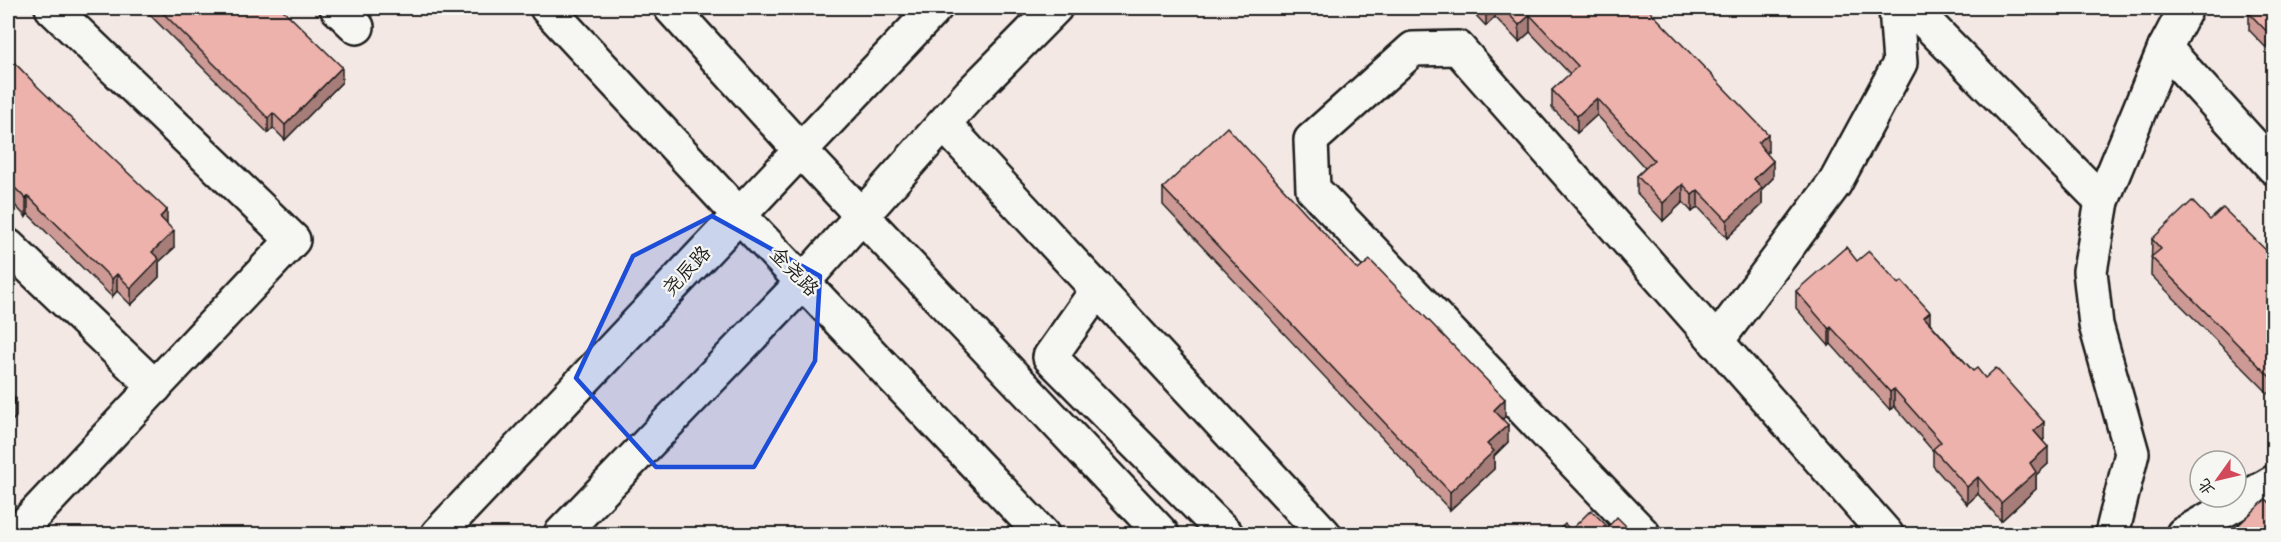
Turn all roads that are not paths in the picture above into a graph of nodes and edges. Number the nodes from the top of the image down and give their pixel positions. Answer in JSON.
{"nodes":[{"id":1,"x":52,"y":8,"type":"edge"},
{"id":2,"x":547,"y":8,"type":"edge"},
{"id":3,"x":671,"y":8,"type":"edge"},
{"id":4,"x":935,"y":8,"type":"edge"},
{"id":5,"x":1055,"y":8,"type":"edge"},
{"id":6,"x":1896,"y":8,"type":"edge"},
{"id":7,"x":1912,"y":8,"type":"edge"},
{"id":8,"x":2186,"y":8,"type":"edge"},
{"id":9,"x":2165,"y":48,"type":"junction"},
{"id":10,"x":944,"y":124,"type":"junction"},
{"id":11,"x":801,"y":152,"type":"junction"},
{"id":12,"x":2274,"y":168,"type":"edge"},
{"id":13,"x":2102,"y":201,"type":"junction"},
{"id":14,"x":862,"y":214,"type":"junction"},
{"id":15,"x":740,"y":216,"type":"junction"},
{"id":16,"x":8,"y":246,"type":"edge"},
{"id":17,"x":803,"y":282,"type":"junction"},
{"id":18,"x":1098,"y":289,"type":"junction"},
{"id":19,"x":1716,"y":342,"type":"junction"},
{"id":20,"x":155,"y":387,"type":"junction"},
{"id":21,"x":2274,"y":482,"type":"edge"},
{"id":22,"x":16,"y":534,"type":"edge"},
{"id":23,"x":438,"y":534,"type":"edge"},
{"id":24,"x":561,"y":534,"type":"edge"},
{"id":25,"x":1042,"y":534,"type":"edge"},
{"id":26,"x":1162,"y":534,"type":"edge"},
{"id":27,"x":1226,"y":534,"type":"edge"},
{"id":28,"x":1324,"y":534,"type":"edge"},
{"id":29,"x":1643,"y":534,"type":"edge"},
{"id":30,"x":1886,"y":534,"type":"edge"},
{"id":31,"x":2112,"y":534,"type":"edge"},
{"id":32,"x":2183,"y":534,"type":"edge"}],
"edges":[{"from":1,"to":20,"type":"main road"},
{"from":2,"to":15,"type":"main road","name":"金尧路"},
{"from":3,"to":11,"type":"main road"},
{"from":4,"to":11,"type":"main road","name":"尧辰路"},
{"from":5,"to":10,"type":"main road"},
{"from":6,"to":19,"type":"main road"},
{"from":7,"to":13,"type":"main road"},
{"from":8,"to":9,"type":"main road"},
{"from":9,"to":12,"type":"main road"},
{"from":9,"to":13,"type":"main road"},
{"from":10,"to":14,"type":"main road"},
{"from":10,"to":18,"type":"main road"},
{"from":11,"to":14,"type":"main road"},
{"from":11,"to":15,"type":"main road","name":"尧辰路"},
{"from":13,"to":31,"type":"main road"},
{"from":14,"to":17,"type":"main road"},
{"from":14,"to":26,"type":"main road"},
{"from":15,"to":17,"type":"main road","name":"金尧路"},
{"from":15,"to":23,"type":"main road","name":"尧辰路"},
{"from":16,"to":20,"type":"main road"},
{"from":17,"to":24,"type":"main road"},
{"from":17,"to":25,"type":"main road","name":"金尧路"},
{"from":18,"to":27,"type":"main road"},
{"from":18,"to":28,"type":"main road"},
{"from":19,"to":29,"type":"main road"},
{"from":19,"to":30,"type":"main road"},
{"from":20,"to":22,"type":"main road"},
{"from":21,"to":32,"type":"main road"}]}
